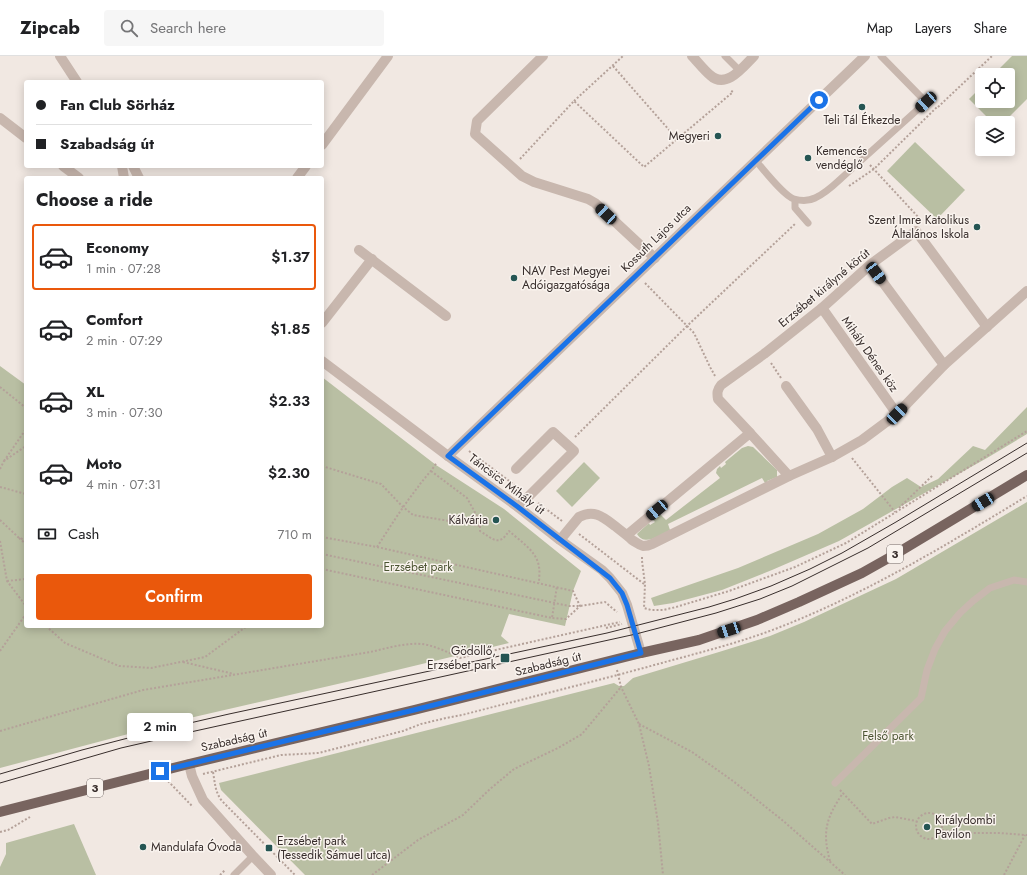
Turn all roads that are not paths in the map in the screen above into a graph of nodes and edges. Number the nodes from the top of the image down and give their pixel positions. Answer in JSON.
{"nodes":[{"id":1,"x":60,"y":56,"type":"edge"},
{"id":2,"x":388,"y":56,"type":"edge"},
{"id":3,"x":543,"y":56,"type":"edge"},
{"id":4,"x":692,"y":56,"type":"edge"},
{"id":5,"x":725,"y":56,"type":"edge"},
{"id":6,"x":754,"y":56,"type":"edge"},
{"id":7,"x":865,"y":56,"type":"edge"},
{"id":8,"x":881,"y":56,"type":"edge"},
{"id":9,"x":740,"y":70,"type":"junction"},
{"id":10,"x":76,"y":80,"type":"edge"},
{"id":11,"x":0,"y":118,"type":"edge"},
{"id":12,"x":24,"y":136,"type":"edge"},
{"id":13,"x":324,"y":142,"type":"edge"},
{"id":14,"x":756,"y":161,"type":"junction"},
{"id":15,"x":66,"y":168,"type":"edge"},
{"id":16,"x":76,"y":176,"type":"edge"},
{"id":17,"x":795,"y":200,"type":"junction"},
{"id":18,"x":808,"y":223,"type":"dead end"},
{"id":19,"x":359,"y":250,"type":"dead end"},
{"id":20,"x":655,"y":258,"type":"junction"},
{"id":21,"x":372,"y":259,"type":"junction"},
{"id":22,"x":876,"y":273,"type":"dead end"},
{"id":23,"x":1027,"y":291,"type":"edge"},
{"id":24,"x":822,"y":308,"type":"junction"},
{"id":25,"x":446,"y":316,"type":"dead end"},
{"id":26,"x":324,"y":320,"type":"edge"},
{"id":27,"x":987,"y":327,"type":"junction"},
{"id":28,"x":324,"y":363,"type":"edge"},
{"id":29,"x":944,"y":365,"type":"junction"},
{"id":30,"x":786,"y":386,"type":"road end"},
{"id":31,"x":897,"y":414,"type":"junction"},
{"id":32,"x":750,"y":433,"type":"junction"},
{"id":33,"x":445,"y":454,"type":"junction"},
{"id":34,"x":832,"y":457,"type":"junction"},
{"id":35,"x":516,"y":469,"type":"dead end"},
{"id":36,"x":1027,"y":475,"type":"edge"},
{"id":37,"x":789,"y":476,"type":"junction"},
{"id":38,"x":518,"y":507,"type":"junction"},
{"id":39,"x":627,"y":535,"type":"junction"},
{"id":40,"x":560,"y":540,"type":"junction"},
{"id":41,"x":1027,"y":582,"type":"edge"},
{"id":42,"x":641,"y":653,"type":"junction"},
{"id":43,"x":189,"y":764,"type":"junction"},
{"id":44,"x":835,"y":783,"type":"road end"},
{"id":45,"x":0,"y":812,"type":"edge"},
{"id":46,"x":253,"y":856,"type":"junction"},
{"id":47,"x":234,"y":875,"type":"edge"},
{"id":48,"x":271,"y":875,"type":"edge"}],
"edges":[{"from":1,"to":10,"type":"street"},
{"from":2,"to":13,"type":"street"},
{"from":3,"to":20,"type":"street"},
{"from":4,"to":9,"type":"street"},
{"from":5,"to":9,"type":"lane"},
{"from":6,"to":9,"type":"street"},
{"from":7,"to":14,"type":"street","name":"Kossuth Lajos utca"},
{"from":8,"to":17,"type":"lane"},
{"from":11,"to":12,"type":"street"},
{"from":14,"to":17,"type":"lane"},
{"from":14,"to":20,"type":"street","name":"Kossuth Lajos utca"},
{"from":15,"to":16,"type":"street"},
{"from":17,"to":18,"type":"lane"},
{"from":19,"to":21,"type":"street"},
{"from":20,"to":33,"type":"street","name":"Kossuth Lajos utca"},
{"from":21,"to":25,"type":"street"},
{"from":21,"to":26,"type":"street"},
{"from":22,"to":29,"type":"street"},
{"from":23,"to":27,"type":"street"},
{"from":24,"to":27,"type":"street","name":"Erzsébet királyné körút"},
{"from":24,"to":31,"type":"street","name":"Mihály Dénes köz"},
{"from":24,"to":32,"type":"street","name":"Erzsébet királyné körút"},
{"from":27,"to":29,"type":"street"},
{"from":28,"to":33,"type":"street","name":"Táncsics Mihály út"},
{"from":29,"to":31,"type":"street"},
{"from":30,"to":34,"type":"street"},
{"from":31,"to":34,"type":"street"},
{"from":32,"to":37,"type":"street"},
{"from":32,"to":39,"type":"street"},
{"from":33,"to":38,"type":"street","name":"Táncsics Mihály út"},
{"from":34,"to":37,"type":"street"},
{"from":35,"to":38,"type":"street"},
{"from":36,"to":42,"type":"main road","name":"Szabadság út","number":"3"},
{"from":37,"to":39,"type":"street"},
{"from":38,"to":40,"type":"street","name":"Táncsics Mihály út"},
{"from":39,"to":40,"type":"street"},
{"from":40,"to":42,"type":"street","name":"Táncsics Mihály út"},
{"from":41,"to":44,"type":"lane"},
{"from":42,"to":43,"type":"main road","name":"Szabadság út","number":"3"},
{"from":43,"to":45,"type":"main road","name":"Szabadság út","number":"3"},
{"from":43,"to":46,"type":"street"},
{"from":46,"to":47,"type":"lane"},
{"from":46,"to":48,"type":"street"}]}
